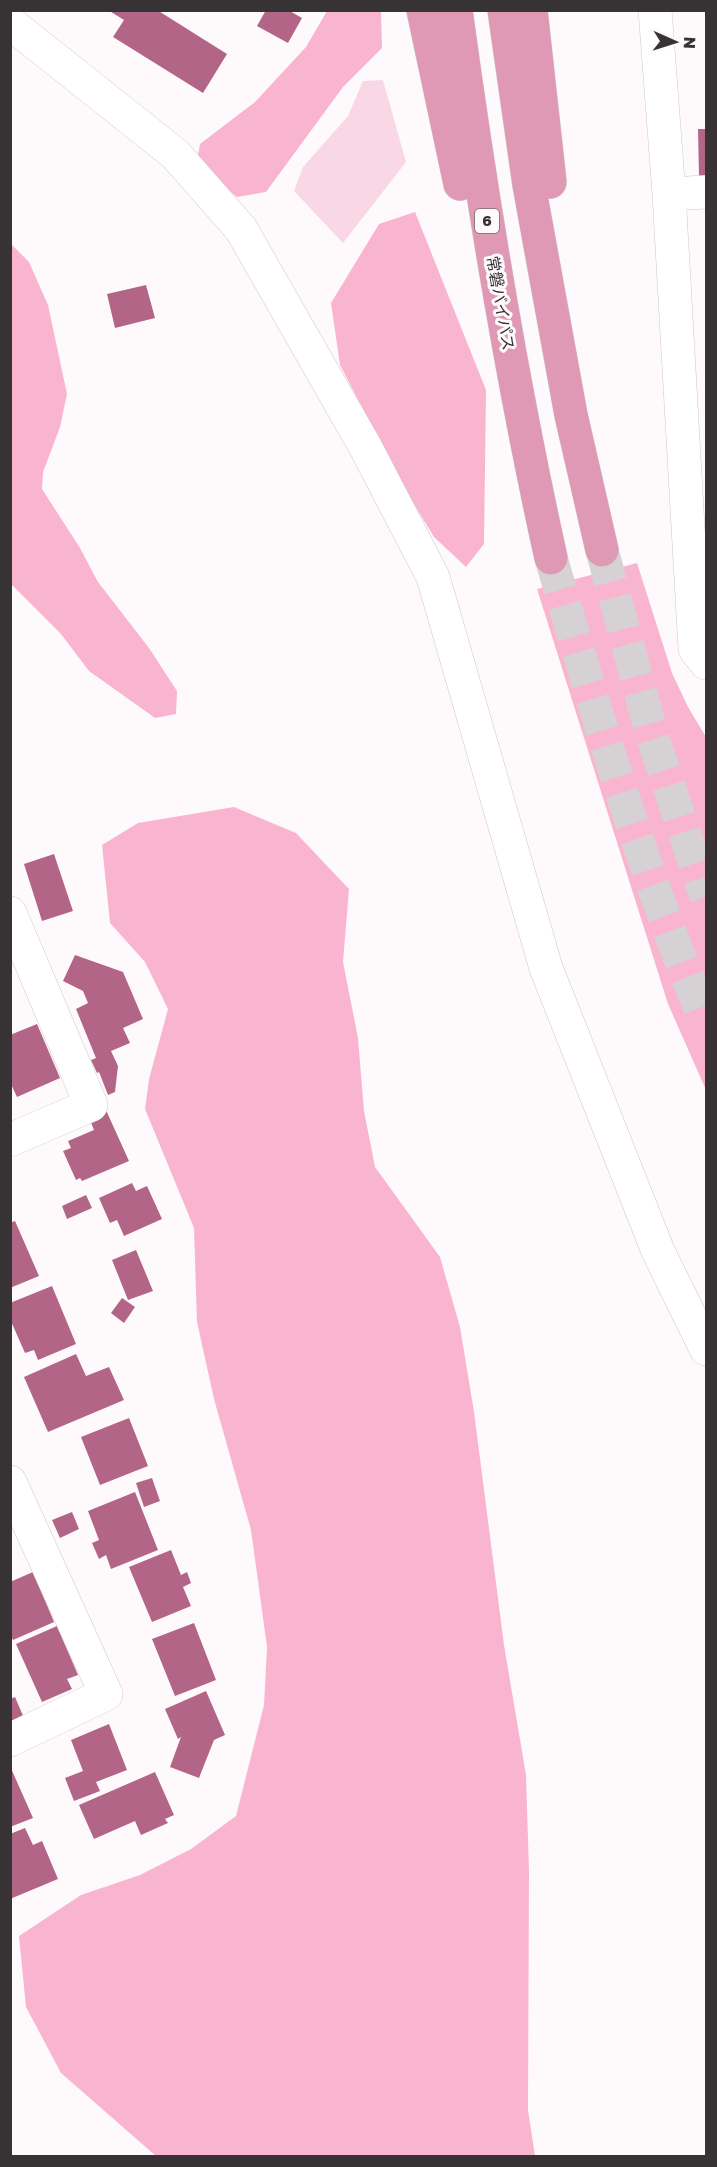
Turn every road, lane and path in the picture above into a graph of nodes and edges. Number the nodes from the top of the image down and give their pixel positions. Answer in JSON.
{"nodes":[{"id":1,"x":423,"y":10,"type":"edge"},
{"id":2,"x":456,"y":10,"type":"edge"},
{"id":3,"x":504,"y":10,"type":"edge"},
{"id":4,"x":531,"y":10,"type":"edge"},
{"id":5,"x":655,"y":10,"type":"edge"},
{"id":6,"x":10,"y":23,"type":"edge"},
{"id":7,"x":706,"y":192,"type":"edge"},
{"id":8,"x":669,"y":194,"type":"junction"},
{"id":9,"x":570,"y":415,"type":"junction"},
{"id":10,"x":523,"y":430,"type":"junction"},
{"id":11,"x":602,"y":550,"type":"tunnel mouth"},
{"id":12,"x":551,"y":558,"type":"tunnel mouth"},
{"id":13,"x":706,"y":663,"type":"edge"},
{"id":14,"x":10,"y":913,"type":"edge"},
{"id":15,"x":10,"y":1140,"type":"edge"},
{"id":16,"x":706,"y":1349,"type":"edge"},
{"id":17,"x":10,"y":1482,"type":"edge"},
{"id":18,"x":10,"y":1740,"type":"edge"}],
"edges":[{"from":1,"to":10,"type":"highway"},
{"from":2,"to":10,"type":"highway","name":"常磐バイパス","number":"6"},
{"from":3,"to":9,"type":"highway"},
{"from":4,"to":9,"type":"highway"},
{"from":5,"to":8,"type":"street"},
{"from":6,"to":16,"type":"street"},
{"from":7,"to":8,"type":"street"},
{"from":8,"to":13,"type":"street"},
{"from":9,"to":11,"type":"highway"},
{"from":10,"to":12,"type":"highway","name":"常磐バイパス","number":"6"},
{"from":14,"to":15,"type":"street"},
{"from":17,"to":18,"type":"street"}]}
